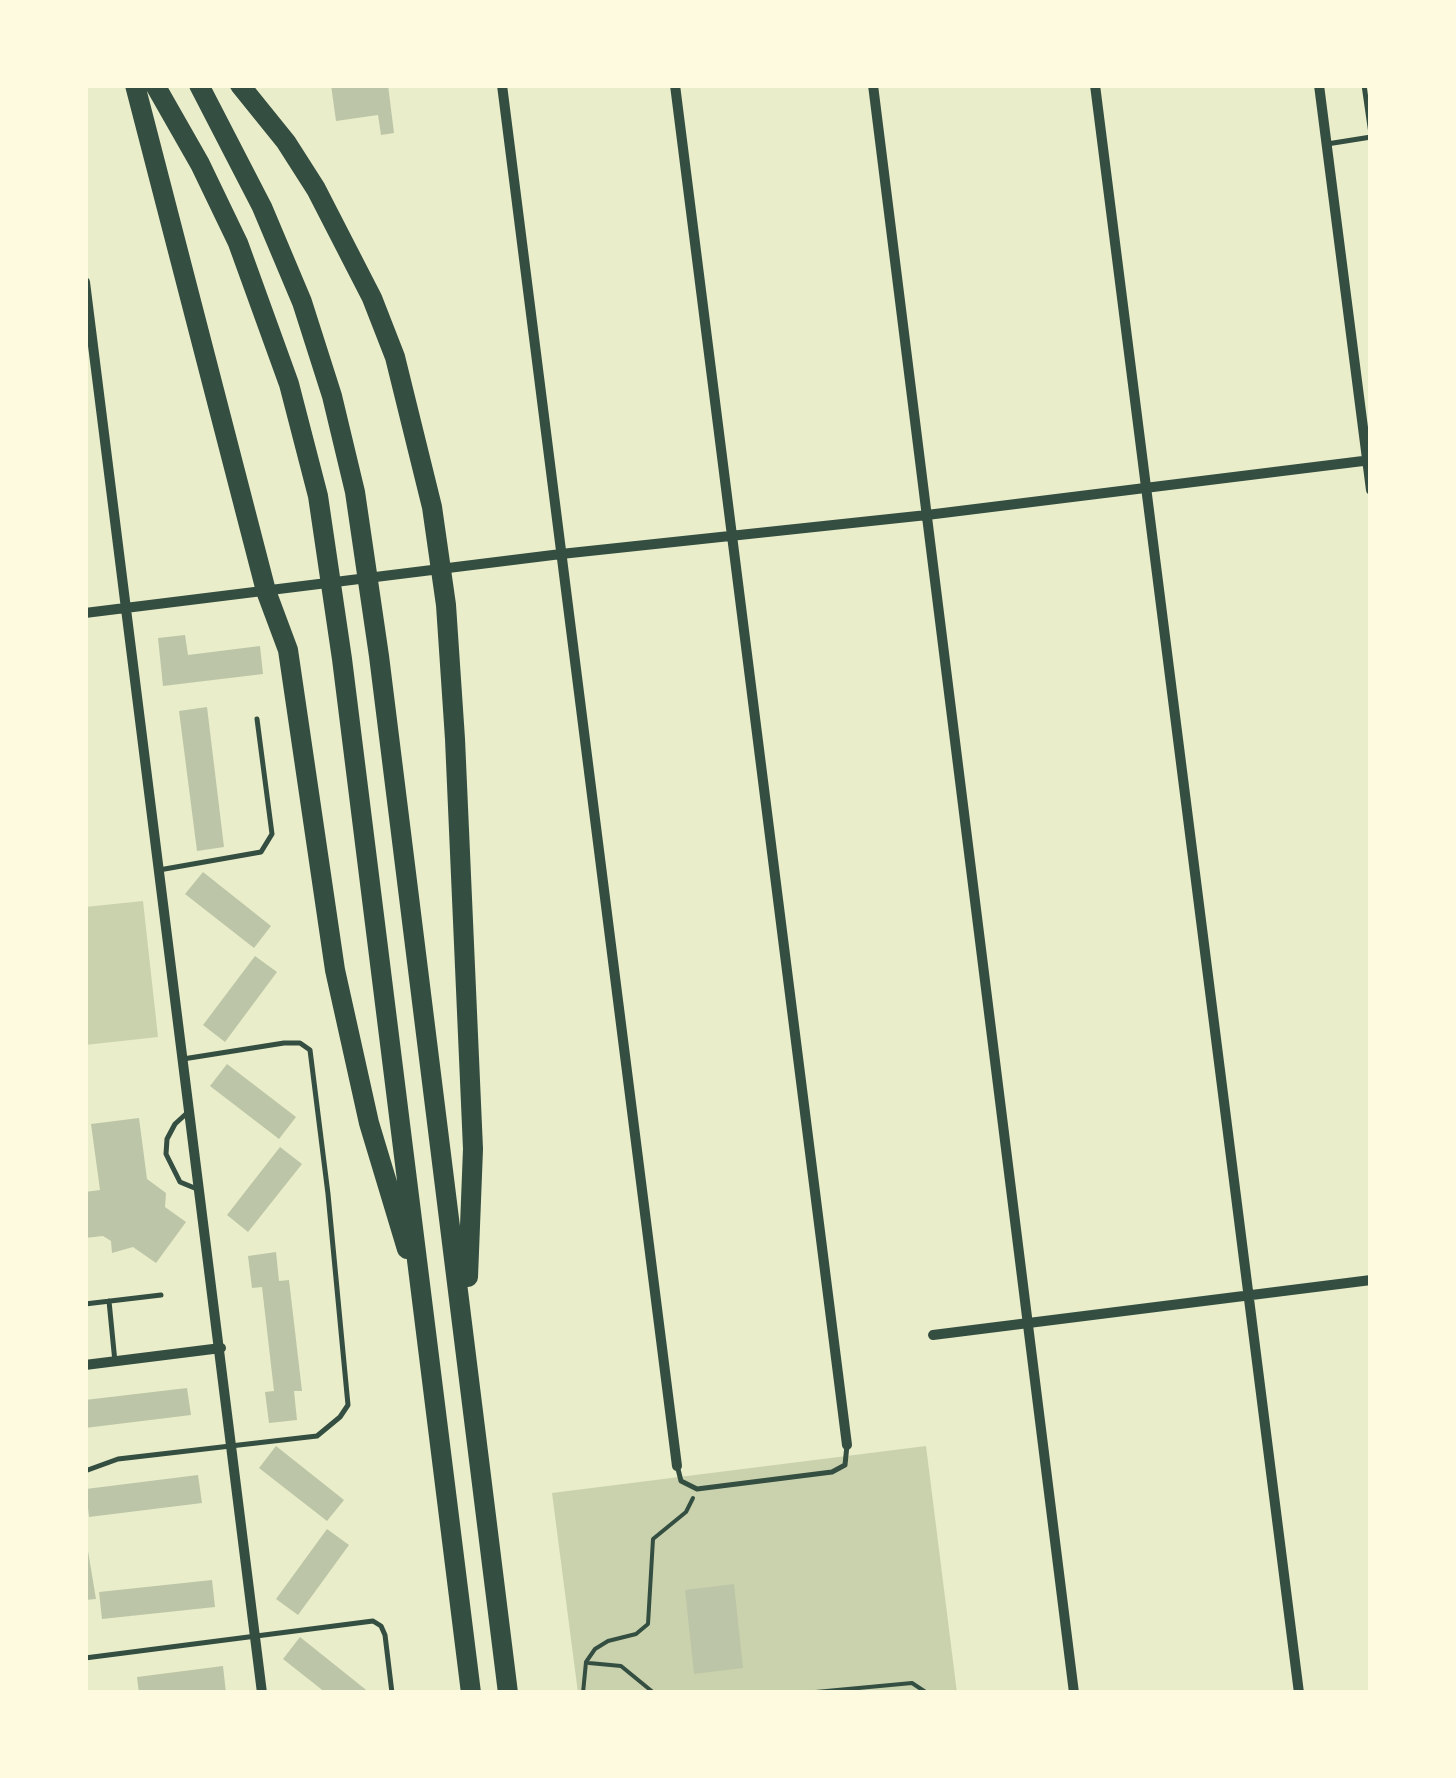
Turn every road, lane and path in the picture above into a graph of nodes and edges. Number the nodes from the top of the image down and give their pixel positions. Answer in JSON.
{"nodes":[{"id":1,"x":134,"y":85,"type":"edge"},
{"id":2,"x":155,"y":85,"type":"edge"},
{"id":3,"x":199,"y":85,"type":"edge"},
{"id":4,"x":240,"y":85,"type":"edge"},
{"id":5,"x":502,"y":85,"type":"edge"},
{"id":6,"x":674,"y":85,"type":"edge"},
{"id":7,"x":874,"y":85,"type":"edge"},
{"id":8,"x":1095,"y":85,"type":"edge"},
{"id":9,"x":1319,"y":85,"type":"edge"},
{"id":10,"x":1364,"y":85,"type":"edge"},
{"id":11,"x":1371,"y":135,"type":"edge"},
{"id":12,"x":1327,"y":144,"type":"junction"},
{"id":13,"x":85,"y":282,"type":"edge"},
{"id":14,"x":1369,"y":461,"type":"edge"},
{"id":15,"x":1147,"y":488,"type":"junction"},
{"id":16,"x":1371,"y":490,"type":"edge"},
{"id":17,"x":927,"y":515,"type":"junction"},
{"id":18,"x":731,"y":538,"type":"junction"},
{"id":19,"x":561,"y":554,"type":"junction"},
{"id":20,"x":441,"y":569,"type":"junction"},
{"id":21,"x":266,"y":591,"type":"junction"},
{"id":22,"x":126,"y":609,"type":"junction"},
{"id":23,"x":85,"y":613,"type":"edge"},
{"id":24,"x":257,"y":719,"type":"dead end"},
{"id":25,"x":159,"y":870,"type":"junction"},
{"id":26,"x":183,"y":1059,"type":"junction"},
{"id":27,"x":190,"y":1111,"type":"junction"},
{"id":28,"x":200,"y":1190,"type":"junction"},
{"id":29,"x":1371,"y":1280,"type":"edge"},
{"id":30,"x":1250,"y":1295,"type":"junction"},
{"id":31,"x":161,"y":1296,"type":"dead end"},
{"id":32,"x":109,"y":1302,"type":"junction"},
{"id":33,"x":423,"y":1303,"type":"junction"},
{"id":34,"x":85,"y":1304,"type":"edge"},
{"id":35,"x":1028,"y":1322,"type":"junction"},
{"id":36,"x":465,"y":1334,"type":"junction"},
{"id":37,"x":933,"y":1334,"type":"dead end"},
{"id":38,"x":220,"y":1348,"type":"junction"},
{"id":39,"x":115,"y":1362,"type":"junction"},
{"id":40,"x":85,"y":1366,"type":"edge"},
{"id":41,"x":846,"y":1445,"type":"joint"},
{"id":42,"x":233,"y":1446,"type":"junction"},
{"id":43,"x":677,"y":1466,"type":"joint"},
{"id":44,"x":85,"y":1471,"type":"edge"},
{"id":45,"x":696,"y":1490,"type":"junction"},
{"id":46,"x":256,"y":1636,"type":"junction"},
{"id":47,"x":85,"y":1658,"type":"edge"},
{"id":48,"x":586,"y":1662,"type":"junction"},
{"id":49,"x":262,"y":1693,"type":"edge"},
{"id":50,"x":392,"y":1693,"type":"edge"},
{"id":51,"x":471,"y":1693,"type":"edge"},
{"id":52,"x":508,"y":1693,"type":"edge"},
{"id":53,"x":584,"y":1693,"type":"edge"},
{"id":54,"x":654,"y":1693,"type":"edge"},
{"id":55,"x":805,"y":1693,"type":"edge"},
{"id":56,"x":927,"y":1693,"type":"edge"},
{"id":57,"x":1074,"y":1693,"type":"edge"},
{"id":58,"x":1299,"y":1693,"type":"edge"}],
"edges":[{"from":1,"to":21,"type":"highway"},
{"from":2,"to":33,"type":"highway"},
{"from":3,"to":36,"type":"highway"},
{"from":4,"to":20,"type":"highway"},
{"from":5,"to":19,"type":"street"},
{"from":6,"to":18,"type":"street"},
{"from":7,"to":17,"type":"street"},
{"from":8,"to":15,"type":"street"},
{"from":9,"to":12,"type":"street"},
{"from":10,"to":11,"type":"lane"},
{"from":11,"to":12,"type":"lane"},
{"from":12,"to":14,"type":"street"},
{"from":13,"to":22,"type":"street"},
{"from":14,"to":15,"type":"street"},
{"from":14,"to":16,"type":"street"},
{"from":15,"to":17,"type":"street"},
{"from":15,"to":30,"type":"street"},
{"from":17,"to":18,"type":"street"},
{"from":17,"to":35,"type":"street"},
{"from":18,"to":19,"type":"street"},
{"from":18,"to":41,"type":"street"},
{"from":19,"to":20,"type":"street"},
{"from":19,"to":43,"type":"street"},
{"from":20,"to":21,"type":"street"},
{"from":20,"to":36,"type":"highway"},
{"from":21,"to":22,"type":"street"},
{"from":21,"to":33,"type":"highway"},
{"from":22,"to":23,"type":"street"},
{"from":22,"to":25,"type":"street"},
{"from":24,"to":25,"type":"lane"},
{"from":25,"to":26,"type":"street"},
{"from":26,"to":27,"type":"street"},
{"from":26,"to":42,"type":"lane"},
{"from":27,"to":28,"type":"street"},
{"from":27,"to":28,"type":"lane"},
{"from":28,"to":38,"type":"street"},
{"from":29,"to":30,"type":"street"},
{"from":30,"to":35,"type":"street"},
{"from":30,"to":58,"type":"street"},
{"from":31,"to":32,"type":"lane"},
{"from":32,"to":34,"type":"lane"},
{"from":32,"to":39,"type":"lane"},
{"from":33,"to":51,"type":"highway"},
{"from":35,"to":37,"type":"street"},
{"from":35,"to":57,"type":"street"},
{"from":36,"to":52,"type":"highway"},
{"from":38,"to":39,"type":"street"},
{"from":38,"to":42,"type":"street"},
{"from":39,"to":40,"type":"street"},
{"from":41,"to":45,"type":"lane"},
{"from":42,"to":44,"type":"lane"},
{"from":42,"to":46,"type":"street"},
{"from":43,"to":45,"type":"lane"},
{"from":45,"to":48,"type":"path"},
{"from":46,"to":47,"type":"lane"},
{"from":46,"to":49,"type":"street"},
{"from":46,"to":50,"type":"lane"},
{"from":48,"to":53,"type":"path"},
{"from":48,"to":54,"type":"path"},
{"from":55,"to":56,"type":"path"}]}
